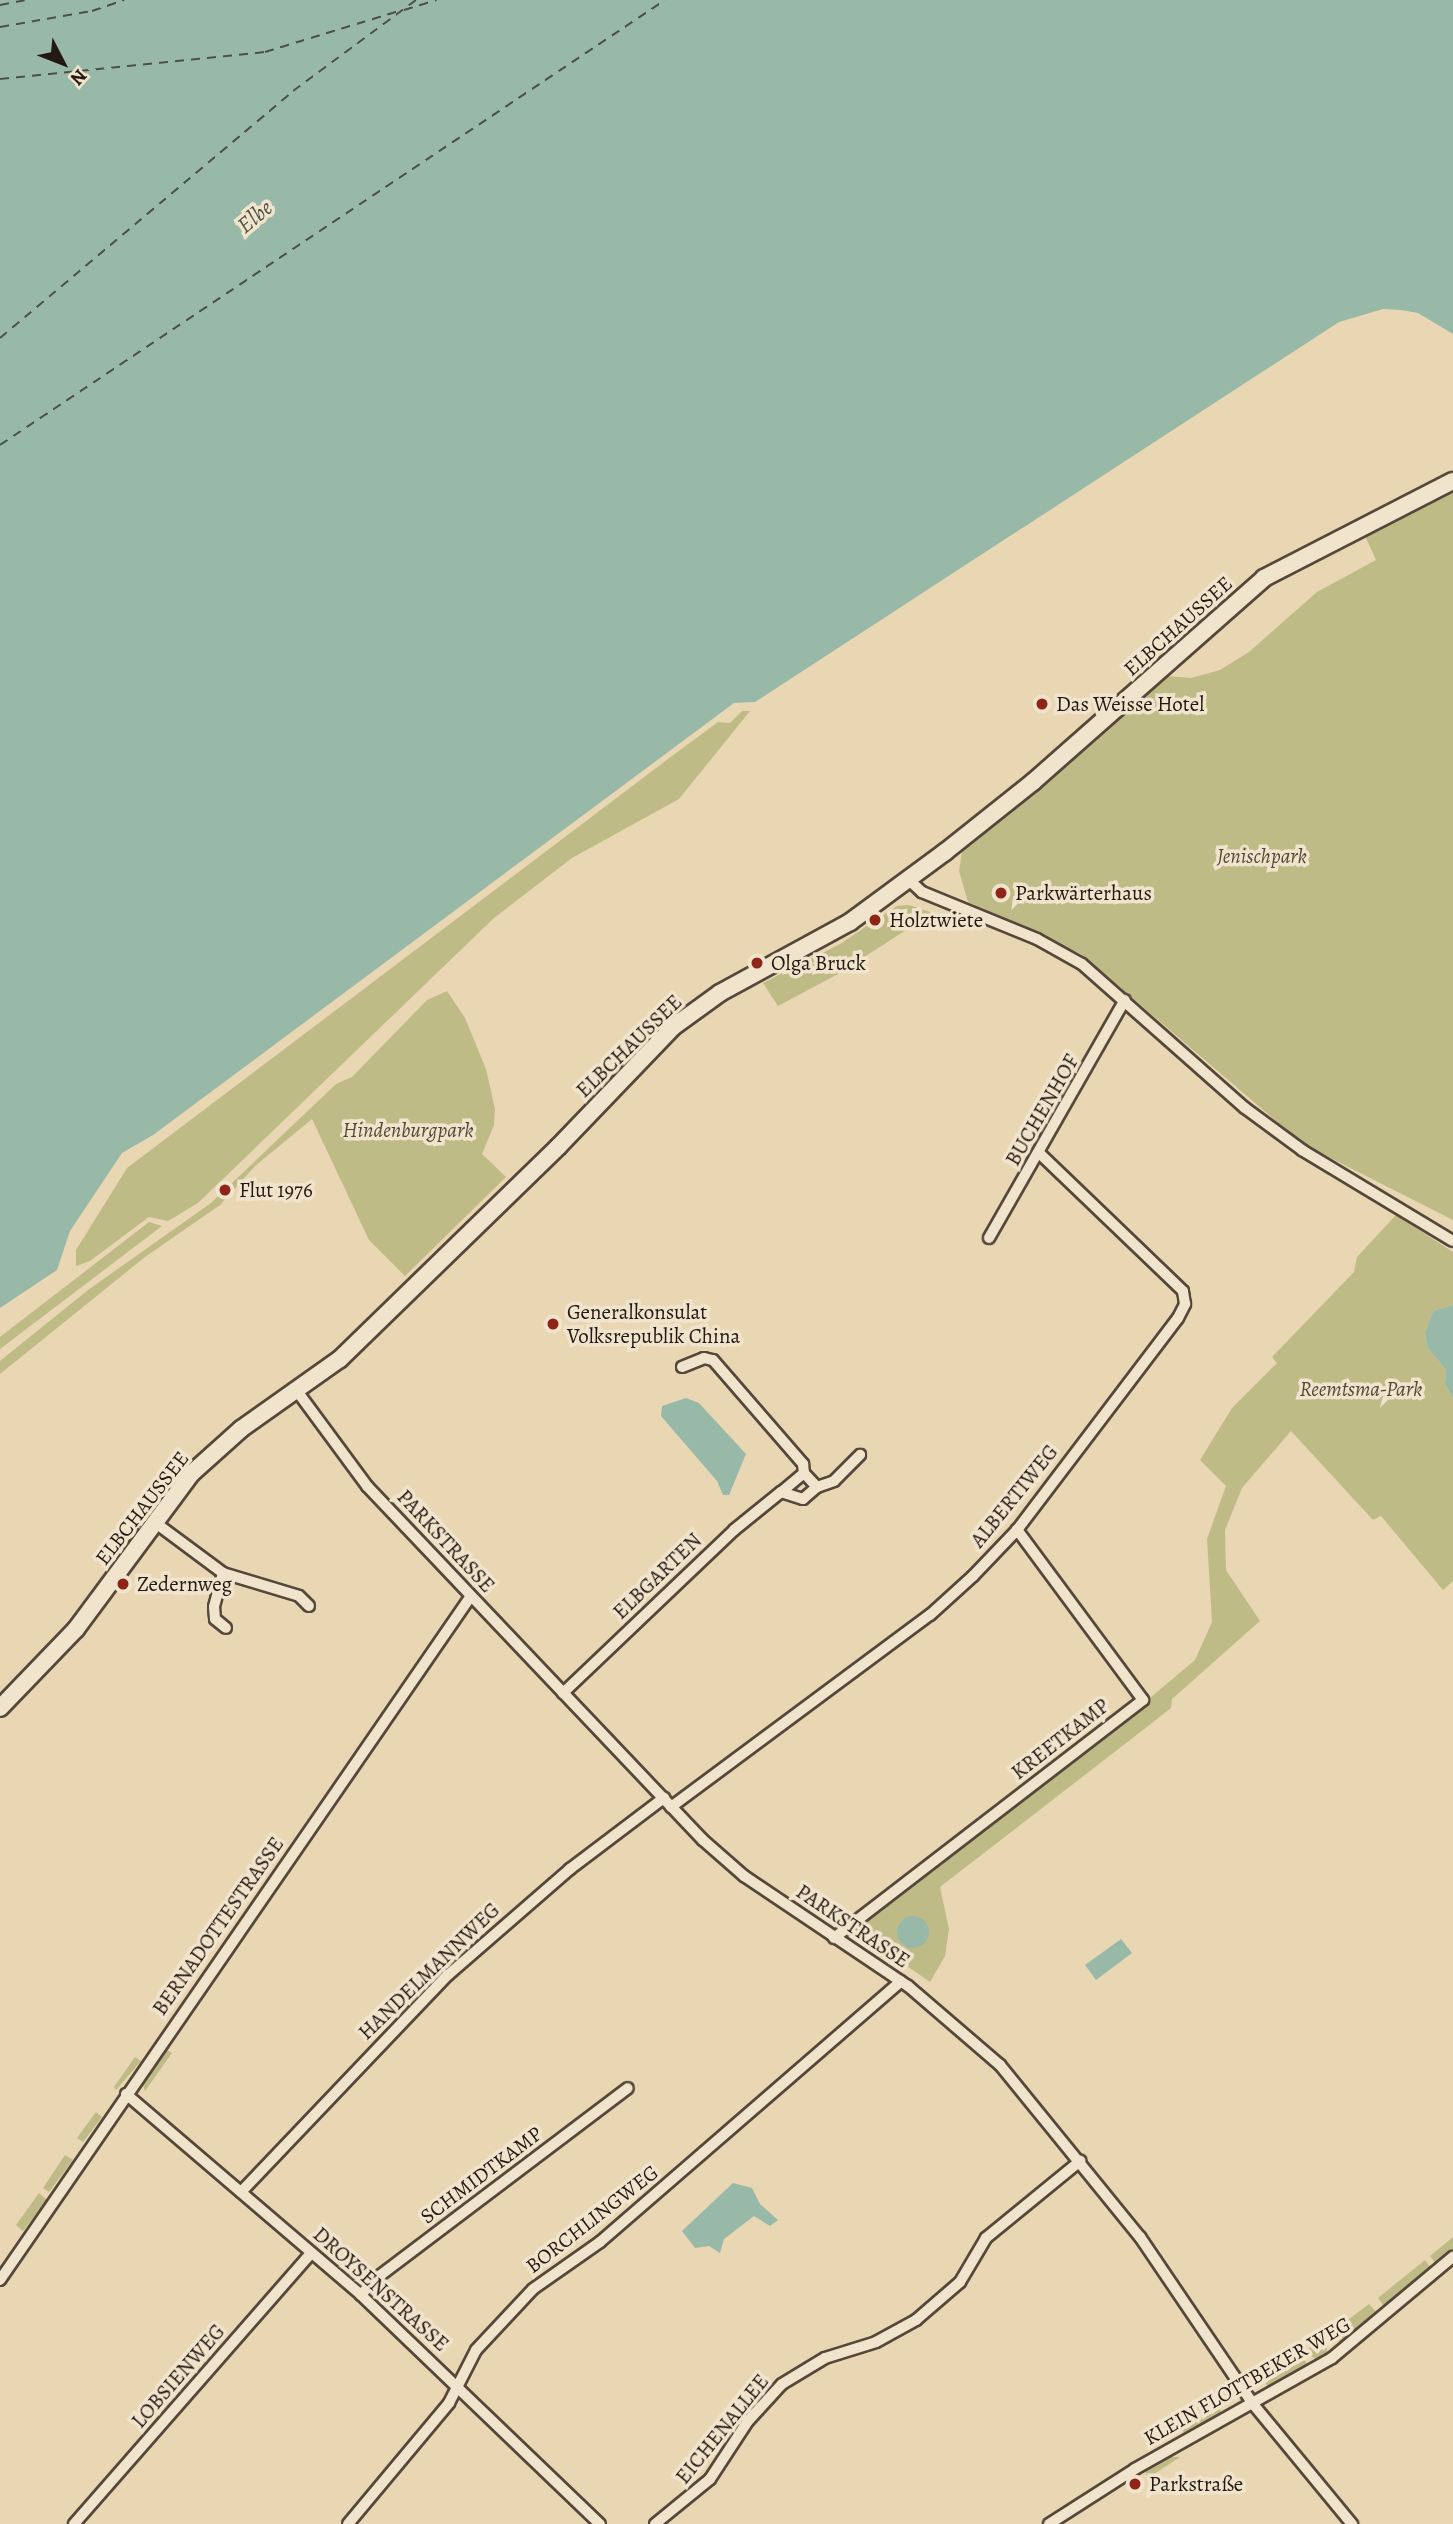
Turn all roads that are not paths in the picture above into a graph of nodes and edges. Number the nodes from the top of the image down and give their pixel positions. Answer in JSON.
{"nodes":[{"id":1,"x":1453,"y":481,"type":"edge"},
{"id":2,"x":909,"y":880,"type":"junction"},
{"id":3,"x":1125,"y":1000,"type":"junction"},
{"id":4,"x":1040,"y":1154,"type":"junction"},
{"id":5,"x":989,"y":1238,"type":"dead end"},
{"id":6,"x":1453,"y":1241,"type":"edge"},
{"id":7,"x":682,"y":1367,"type":"dead end"},
{"id":8,"x":297,"y":1391,"type":"junction"},
{"id":9,"x":860,"y":1455,"type":"dead end"},
{"id":10,"x":804,"y":1473,"type":"junction"},
{"id":11,"x":817,"y":1487,"type":"junction"},
{"id":12,"x":781,"y":1492,"type":"junction"},
{"id":13,"x":153,"y":1521,"type":"junction"},
{"id":14,"x":1017,"y":1530,"type":"junction"},
{"id":15,"x":223,"y":1573,"type":"junction"},
{"id":16,"x":471,"y":1596,"type":"junction"},
{"id":17,"x":309,"y":1606,"type":"dead end"},
{"id":18,"x":226,"y":1628,"type":"dead end"},
{"id":19,"x":563,"y":1693,"type":"junction"},
{"id":20,"x":0,"y":1708,"type":"edge"},
{"id":21,"x":667,"y":1802,"type":"junction"},
{"id":22,"x":834,"y":1938,"type":"junction"},
{"id":23,"x":901,"y":1981,"type":"junction"},
{"id":24,"x":628,"y":2088,"type":"dead end"},
{"id":25,"x":126,"y":2094,"type":"junction"},
{"id":26,"x":1080,"y":2161,"type":"junction"},
{"id":27,"x":241,"y":2192,"type":"junction"},
{"id":28,"x":312,"y":2253,"type":"junction"},
{"id":29,"x":1453,"y":2258,"type":"edge"},
{"id":30,"x":0,"y":2280,"type":"edge"},
{"id":31,"x":361,"y":2295,"type":"junction"},
{"id":32,"x":459,"y":2385,"type":"junction"},
{"id":33,"x":1252,"y":2404,"type":"junction"},
{"id":34,"x":74,"y":2524,"type":"edge"},
{"id":35,"x":348,"y":2524,"type":"edge"},
{"id":36,"x":600,"y":2524,"type":"edge"},
{"id":37,"x":655,"y":2524,"type":"edge"},
{"id":38,"x":1049,"y":2524,"type":"edge"},
{"id":39,"x":1352,"y":2524,"type":"edge"}],
"edges":[{"from":1,"to":2,"type":"main road","name":"ELBCHAUSSEE"},
{"from":2,"to":3,"type":"street"},
{"from":2,"to":8,"type":"main road","name":"ELBCHAUSSEE"},
{"from":3,"to":4,"type":"street","name":"BUCHENHOF"},
{"from":3,"to":6,"type":"street"},
{"from":4,"to":5,"type":"street","name":"BUCHENHOF"},
{"from":4,"to":14,"type":"street","name":"ALBERTIWEG"},
{"from":7,"to":10,"type":"street"},
{"from":8,"to":13,"type":"main road","name":"ELBCHAUSSEE"},
{"from":8,"to":16,"type":"street","name":"PARKSTRASSE"},
{"from":9,"to":11,"type":"street"},
{"from":10,"to":11,"type":"street"},
{"from":10,"to":12,"type":"street","name":"ELBGARTEN"},
{"from":11,"to":12,"type":"street"},
{"from":12,"to":19,"type":"street","name":"ELBGARTEN"},
{"from":13,"to":15,"type":"street"},
{"from":13,"to":20,"type":"main road","name":"ELBCHAUSSEE"},
{"from":14,"to":21,"type":"street","name":"ALBERTIWEG"},
{"from":14,"to":22,"type":"street","name":"KREETKAMP"},
{"from":15,"to":17,"type":"street"},
{"from":15,"to":18,"type":"street"},
{"from":16,"to":19,"type":"street","name":"PARKSTRASSE"},
{"from":16,"to":25,"type":"street","name":"BERNADOTTESTRASSE"},
{"from":19,"to":21,"type":"street","name":"PARKSTRASSE"},
{"from":21,"to":22,"type":"street","name":"PARKSTRASSE"},
{"from":21,"to":27,"type":"street","name":"HANDELMANNWEG"},
{"from":22,"to":23,"type":"street","name":"PARKSTRASSE"},
{"from":23,"to":26,"type":"street","name":"PARKSTRASSE"},
{"from":23,"to":32,"type":"street","name":"BORCHLINGWEG"},
{"from":24,"to":31,"type":"street","name":"SCHMIDTKAMP"},
{"from":25,"to":27,"type":"street","name":"DROYSENSTRASSE"},
{"from":25,"to":30,"type":"street","name":"BERNADOTTESTRASSE"},
{"from":26,"to":33,"type":"street","name":"PARKSTRASSE"},
{"from":26,"to":37,"type":"street","name":"EICHENALLEE"},
{"from":27,"to":28,"type":"street","name":"DROYSENSTRASSE"},
{"from":28,"to":31,"type":"street","name":"DROYSENSTRASSE"},
{"from":28,"to":34,"type":"street","name":"LOBSIENWEG"},
{"from":29,"to":33,"type":"street","name":"KLEIN FLOTTBEKER WEG"},
{"from":31,"to":32,"type":"street","name":"DROYSENSTRASSE"},
{"from":32,"to":35,"type":"street","name":"BORCHLINGWEG"},
{"from":32,"to":36,"type":"street","name":"DROYSENSTRASSE"},
{"from":33,"to":38,"type":"street","name":"KLEIN FLOTTBEKER WEG"},
{"from":33,"to":39,"type":"street","name":"PARKSTRASSE"}]}
